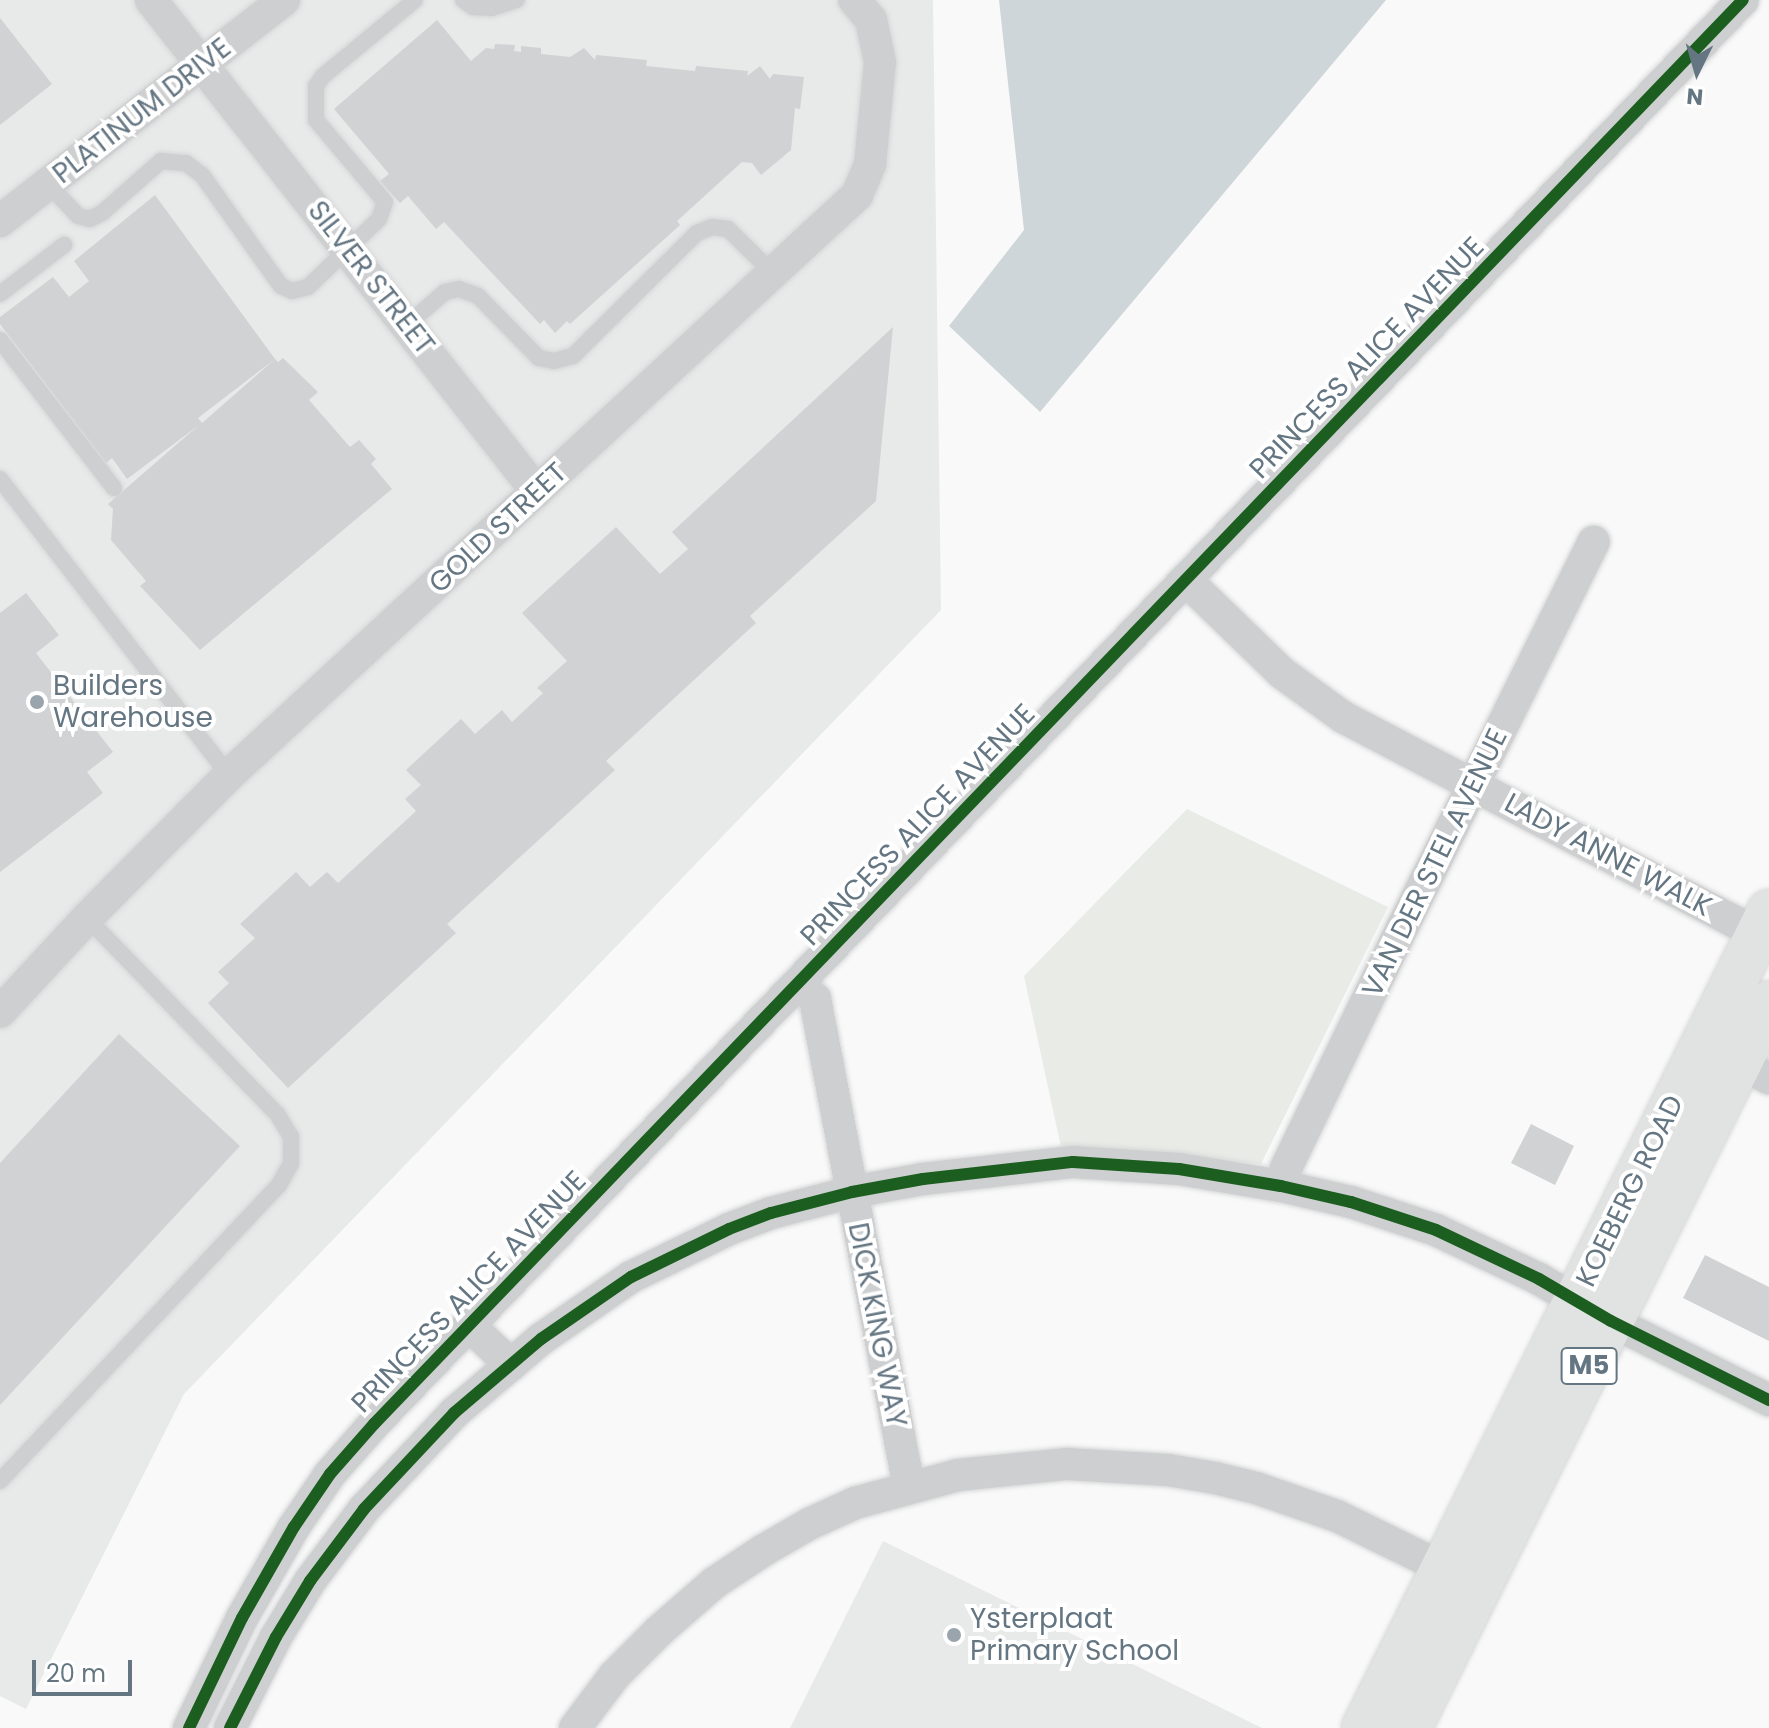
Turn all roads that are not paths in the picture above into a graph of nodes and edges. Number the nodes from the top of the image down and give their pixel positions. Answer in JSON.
{"nodes":[{"id":1,"x":151,"y":0,"type":"edge"},
{"id":2,"x":284,"y":0,"type":"edge"},
{"id":3,"x":415,"y":0,"type":"edge"},
{"id":4,"x":463,"y":0,"type":"edge"},
{"id":5,"x":517,"y":0,"type":"edge"},
{"id":6,"x":854,"y":0,"type":"edge"},
{"id":7,"x":1743,"y":0,"type":"edge"},
{"id":8,"x":202,"y":66,"type":"junction"},
{"id":9,"x":48,"y":184,"type":"junction"},
{"id":10,"x":0,"y":221,"type":"edge"},
{"id":11,"x":64,"y":245,"type":"dead end"},
{"id":12,"x":348,"y":247,"type":"junction"},
{"id":13,"x":775,"y":275,"type":"junction"},
{"id":14,"x":0,"y":294,"type":"edge"},
{"id":15,"x":408,"y":324,"type":"junction"},
{"id":16,"x":0,"y":340,"type":"edge"},
{"id":17,"x":0,"y":479,"type":"edge"},
{"id":18,"x":114,"y":488,"type":"dead end"},
{"id":19,"x":537,"y":492,"type":"junction"},
{"id":20,"x":1594,"y":542,"type":"dead end"},
{"id":21,"x":1187,"y":581,"type":"junction"},
{"id":22,"x":229,"y":775,"type":"junction"},
{"id":23,"x":1474,"y":785,"type":"junction"},
{"id":24,"x":87,"y":918,"type":"junction"},
{"id":25,"x":1764,"y":923,"type":"edge"},
{"id":26,"x":798,"y":984,"type":"junction"},
{"id":27,"x":1769,"y":1003,"type":"edge"},
{"id":28,"x":0,"y":1012,"type":"edge"},
{"id":29,"x":1754,"y":1071,"type":"edge"},
{"id":30,"x":1281,"y":1186,"type":"junction"},
{"id":31,"x":852,"y":1192,"type":"junction"},
{"id":32,"x":1593,"y":1311,"type":"junction"},
{"id":33,"x":469,"y":1325,"type":"junction"},
{"id":34,"x":511,"y":1365,"type":"junction"},
{"id":35,"x":1769,"y":1400,"type":"edge"},
{"id":36,"x":0,"y":1481,"type":"edge"},
{"id":37,"x":909,"y":1486,"type":"junction"},
{"id":38,"x":1443,"y":1568,"type":"junction"},
{"id":39,"x":189,"y":1728,"type":"edge"},
{"id":40,"x":230,"y":1728,"type":"edge"},
{"id":41,"x":575,"y":1728,"type":"edge"},
{"id":42,"x":1364,"y":1728,"type":"edge"},
{"id":43,"x":1409,"y":1728,"type":"edge"}],
"edges":[{"from":1,"to":8,"type":"street"},
{"from":2,"to":8,"type":"street","name":"PLATINUM DRIVE"},
{"from":3,"to":12,"type":"lane"},
{"from":4,"to":5,"type":"lane"},
{"from":6,"to":13,"type":"street","name":"GOLD STREET"},
{"from":7,"to":21,"type":"street","name":"PRINCESS ALICE AVENUE"},
{"from":8,"to":9,"type":"street","name":"PLATINUM DRIVE"},
{"from":8,"to":12,"type":"street","name":"SILVER STREET"},
{"from":9,"to":10,"type":"street","name":"PLATINUM DRIVE"},
{"from":9,"to":12,"type":"lane"},
{"from":11,"to":14,"type":"lane"},
{"from":12,"to":15,"type":"street","name":"SILVER STREET"},
{"from":13,"to":15,"type":"lane"},
{"from":13,"to":19,"type":"street","name":"GOLD STREET"},
{"from":15,"to":19,"type":"street","name":"SILVER STREET"},
{"from":16,"to":18,"type":"lane"},
{"from":17,"to":22,"type":"lane"},
{"from":19,"to":22,"type":"street","name":"GOLD STREET"},
{"from":20,"to":23,"type":"street","name":"VAN DER STEL AVENUE"},
{"from":21,"to":23,"type":"street","name":"LADY ANNE WALK"},
{"from":21,"to":26,"type":"street","name":"PRINCESS ALICE AVENUE"},
{"from":22,"to":24,"type":"street","name":"GOLD STREET"},
{"from":23,"to":25,"type":"street","name":"LADY ANNE WALK"},
{"from":23,"to":30,"type":"street","name":"VAN DER STEL AVENUE"},
{"from":24,"to":28,"type":"street","name":"GOLD STREET"},
{"from":24,"to":36,"type":"lane"},
{"from":25,"to":32,"type":"main road","name":"KOEBERG ROAD","number":"M5"},
{"from":26,"to":31,"type":"street","name":"DICK KING WAY"},
{"from":26,"to":33,"type":"street","name":"PRINCESS ALICE AVENUE"},
{"from":27,"to":29,"type":"main road","name":"KOEBERG ROAD","number":"M5"},
{"from":29,"to":32,"type":"main road","name":"KOEBERG ROAD","number":"M5"},
{"from":30,"to":31,"type":"street"},
{"from":30,"to":32,"type":"street"},
{"from":31,"to":34,"type":"street"},
{"from":31,"to":37,"type":"street","name":"DICK KING WAY"},
{"from":32,"to":35,"type":"street"},
{"from":32,"to":38,"type":"main road","name":"KOEBERG ROAD","number":"M5"},
{"from":32,"to":43,"type":"main road","name":"KOEBERG ROAD","number":"M5"},
{"from":33,"to":34,"type":"street"},
{"from":33,"to":39,"type":"street","name":"PRINCESS ALICE AVENUE"},
{"from":34,"to":40,"type":"street"},
{"from":37,"to":38,"type":"street"},
{"from":37,"to":41,"type":"street"},
{"from":38,"to":42,"type":"main road","name":"KOEBERG ROAD","number":"M5"}]}
